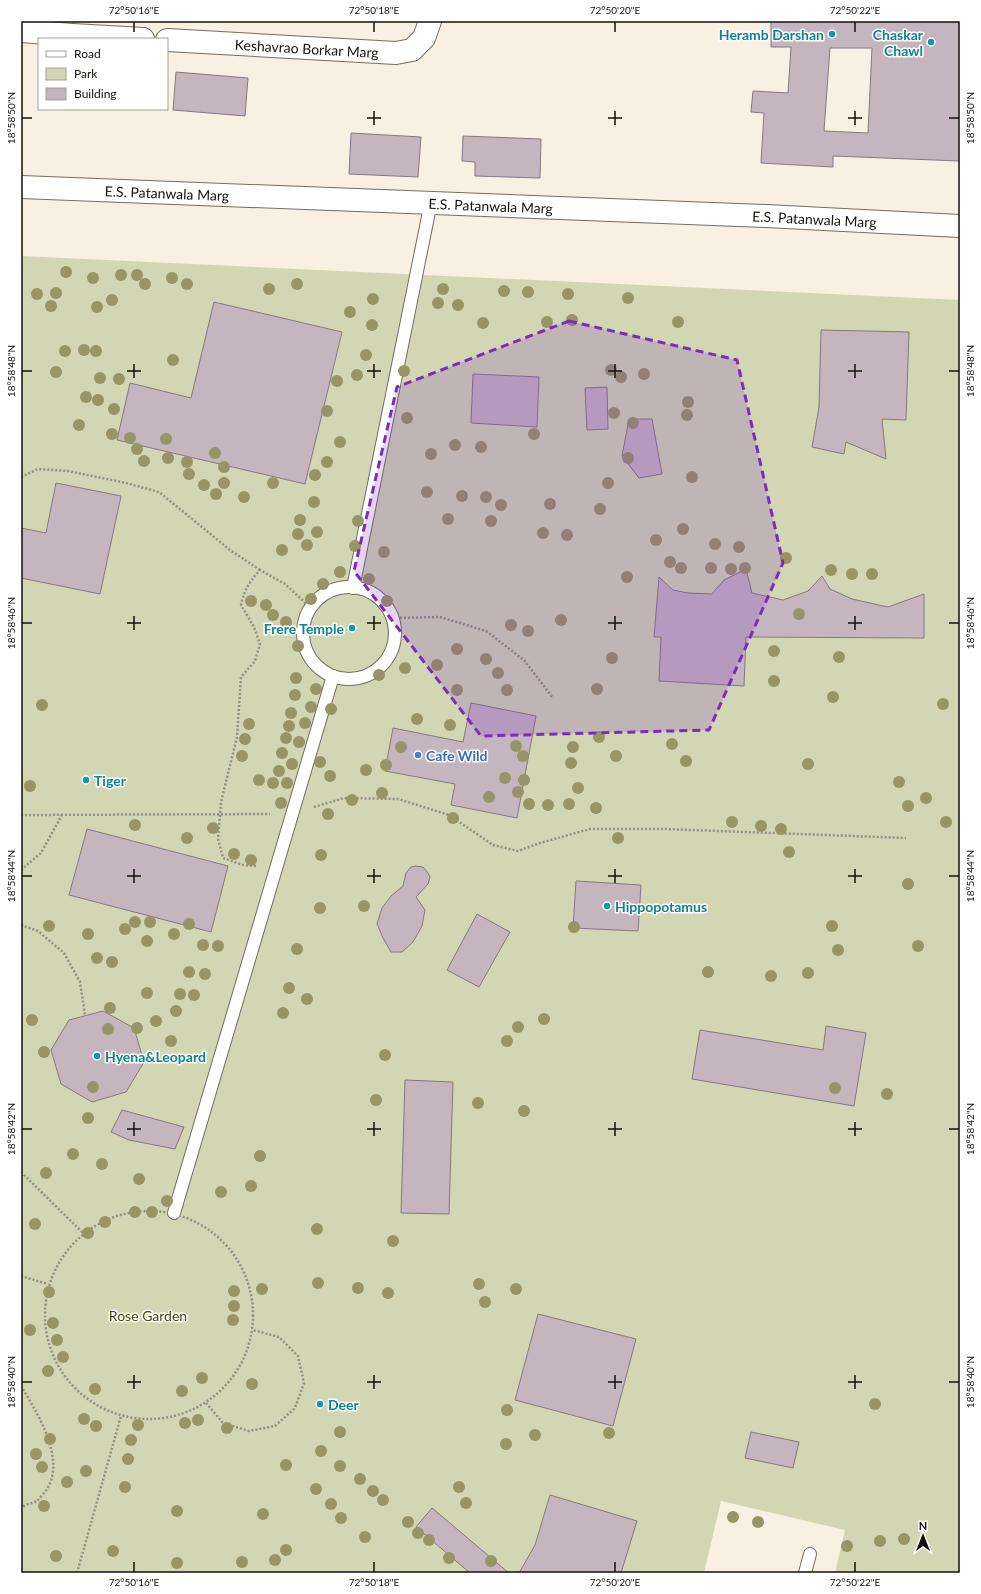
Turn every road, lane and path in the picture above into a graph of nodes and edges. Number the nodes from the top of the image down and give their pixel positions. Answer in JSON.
{"nodes":[{"id":1,"x":430,"y":21,"type":"edge"},
{"id":2,"x":73,"y":28,"type":"edge"},
{"id":3,"x":21,"y":30,"type":"edge"},
{"id":4,"x":137,"y":38,"type":"edge"},
{"id":5,"x":168,"y":40,"type":"edge"},
{"id":6,"x":21,"y":187,"type":"edge"},
{"id":7,"x":430,"y":202,"type":"junction"},
{"id":8,"x":960,"y":226,"type":"edge"},
{"id":9,"x":21,"y":477,"type":"edge"},
{"id":10,"x":260,"y":570,"type":"junction"},
{"id":11,"x":353,"y":588,"type":"junction"},
{"id":12,"x":311,"y":608,"type":"junction"},
{"id":13,"x":392,"y":618,"type":"junction"},
{"id":14,"x":333,"y":676,"type":"junction"},
{"id":15,"x":553,"y":698,"type":"dead end"},
{"id":16,"x":221,"y":814,"type":"junction"},
{"id":17,"x":292,"y":814,"type":"junction"},
{"id":18,"x":21,"y":815,"type":"edge"},
{"id":19,"x":62,"y":815,"type":"junction"},
{"id":20,"x":906,"y":838,"type":"dead end"},
{"id":21,"x":280,"y":854,"type":"junction"},
{"id":22,"x":21,"y":870,"type":"edge"},
{"id":23,"x":21,"y":925,"type":"edge"},
{"id":24,"x":86,"y":1015,"type":"dead end"},
{"id":25,"x":21,"y":1172,"type":"edge"},
{"id":26,"x":174,"y":1214,"type":"junction"},
{"id":27,"x":83,"y":1233,"type":"junction"},
{"id":28,"x":21,"y":1276,"type":"edge"},
{"id":29,"x":48,"y":1284,"type":"junction"},
{"id":30,"x":253,"y":1330,"type":"junction"},
{"id":31,"x":21,"y":1386,"type":"edge"},
{"id":32,"x":206,"y":1403,"type":"junction"},
{"id":33,"x":121,"y":1416,"type":"junction"},
{"id":34,"x":21,"y":1509,"type":"edge"},
{"id":35,"x":810,"y":1554,"type":"dead end"},
{"id":36,"x":77,"y":1573,"type":"edge"},
{"id":37,"x":806,"y":1573,"type":"edge"}],
"edges":[{"from":1,"to":5,"type":"street","name":"Keshavrao Borkar Marg"},
{"from":2,"to":3,"type":"street"},
{"from":2,"to":4,"type":"street"},
{"from":6,"to":7,"type":"street","name":"E.S. Patanwala Marg"},
{"from":7,"to":8,"type":"street","name":"E.S. Patanwala Marg"},
{"from":7,"to":11,"type":"lane"},
{"from":9,"to":10,"type":"path"},
{"from":10,"to":12,"type":"path"},
{"from":10,"to":16,"type":"path"},
{"from":11,"to":12,"type":"lane"},
{"from":11,"to":13,"type":"lane"},
{"from":12,"to":14,"type":"lane"},
{"from":13,"to":14,"type":"lane"},
{"from":13,"to":15,"type":"path"},
{"from":14,"to":17,"type":"lane"},
{"from":16,"to":17,"type":"path"},
{"from":16,"to":19,"type":"path"},
{"from":16,"to":21,"type":"path"},
{"from":17,"to":20,"type":"path"},
{"from":17,"to":21,"type":"lane"},
{"from":18,"to":19,"type":"path"},
{"from":19,"to":22,"type":"path"},
{"from":21,"to":26,"type":"lane"},
{"from":23,"to":24,"type":"path"},
{"from":25,"to":27,"type":"path"},
{"from":26,"to":27,"type":"path"},
{"from":26,"to":30,"type":"path"},
{"from":27,"to":29,"type":"path"},
{"from":28,"to":29,"type":"path"},
{"from":29,"to":33,"type":"path"},
{"from":30,"to":32,"type":"path"},
{"from":30,"to":32,"type":"path"},
{"from":31,"to":34,"type":"path"},
{"from":32,"to":33,"type":"path"},
{"from":33,"to":36,"type":"path"},
{"from":35,"to":37,"type":"lane"}]}
